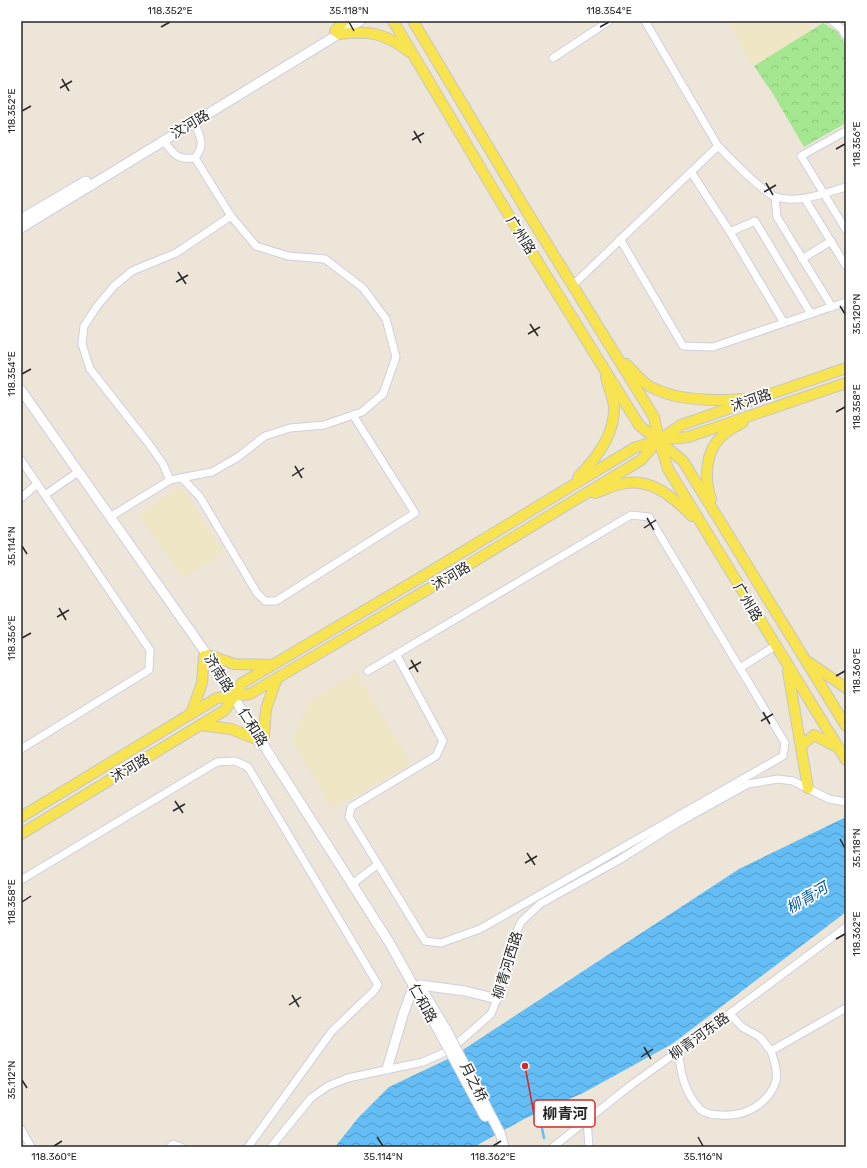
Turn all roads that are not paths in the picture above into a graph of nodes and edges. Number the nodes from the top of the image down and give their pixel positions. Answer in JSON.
{"nodes":[{"id":1,"x":344,"y":21,"type":"edge"},
{"id":2,"x":351,"y":21,"type":"edge"},
{"id":3,"x":360,"y":21,"type":"edge"},
{"id":4,"x":393,"y":21,"type":"edge"},
{"id":5,"x":413,"y":21,"type":"edge"},
{"id":6,"x":422,"y":21,"type":"edge"},
{"id":7,"x":609,"y":21,"type":"edge"},
{"id":8,"x":645,"y":21,"type":"edge"},
{"id":9,"x":832,"y":21,"type":"edge"},
{"id":10,"x":337,"y":32,"type":"junction"},
{"id":11,"x":846,"y":36,"type":"edge"},
{"id":12,"x":424,"y":40,"type":"junction"},
{"id":13,"x":413,"y":55,"type":"junction"},
{"id":14,"x":554,"y":58,"type":"dead end"},
{"id":15,"x":194,"y":122,"type":"junction"},
{"id":16,"x":846,"y":131,"type":"edge"},
{"id":17,"x":163,"y":140,"type":"junction"},
{"id":18,"x":718,"y":146,"type":"junction"},
{"id":19,"x":195,"y":158,"type":"junction"},
{"id":20,"x":691,"y":172,"type":"junction"},
{"id":21,"x":846,"y":187,"type":"edge"},
{"id":22,"x":824,"y":193,"type":"junction"},
{"id":23,"x":775,"y":197,"type":"junction"},
{"id":24,"x":805,"y":199,"type":"junction"},
{"id":25,"x":231,"y":216,"type":"junction"},
{"id":26,"x":21,"y":219,"type":"edge"},
{"id":27,"x":21,"y":228,"type":"edge"},
{"id":28,"x":846,"y":230,"type":"edge"},
{"id":29,"x":730,"y":232,"type":"junction"},
{"id":30,"x":620,"y":239,"type":"junction"},
{"id":31,"x":831,"y":241,"type":"junction"},
{"id":32,"x":802,"y":259,"type":"junction"},
{"id":33,"x":846,"y":266,"type":"edge"},
{"id":34,"x":573,"y":285,"type":"junction"},
{"id":35,"x":846,"y":302,"type":"edge"},
{"id":36,"x":832,"y":307,"type":"junction"},
{"id":37,"x":811,"y":314,"type":"junction"},
{"id":38,"x":784,"y":323,"type":"junction"},
{"id":39,"x":616,"y":354,"type":"junction"},
{"id":40,"x":602,"y":365,"type":"junction"},
{"id":41,"x":846,"y":368,"type":"edge"},
{"id":42,"x":846,"y":383,"type":"edge"},
{"id":43,"x":21,"y":390,"type":"edge"},
{"id":44,"x":21,"y":397,"type":"edge"},
{"id":45,"x":757,"y":398,"type":"junction"},
{"id":46,"x":756,"y":413,"type":"junction"},
{"id":47,"x":354,"y":414,"type":"junction"},
{"id":48,"x":659,"y":440,"type":"junction"},
{"id":49,"x":21,"y":460,"type":"edge"},
{"id":50,"x":75,"y":474,"type":"junction"},
{"id":51,"x":182,"y":478,"type":"junction"},
{"id":52,"x":170,"y":480,"type":"junction"},
{"id":53,"x":37,"y":484,"type":"junction"},
{"id":54,"x":565,"y":489,"type":"junction"},
{"id":55,"x":45,"y":495,"type":"junction"},
{"id":56,"x":21,"y":498,"type":"edge"},
{"id":57,"x":576,"y":500,"type":"junction"},
{"id":58,"x":110,"y":517,"type":"junction"},
{"id":59,"x":718,"y":520,"type":"junction"},
{"id":60,"x":701,"y":524,"type":"junction"},
{"id":61,"x":775,"y":646,"type":"junction"},
{"id":62,"x":396,"y":654,"type":"junction"},
{"id":63,"x":206,"y":656,"type":"junction"},
{"id":64,"x":802,"y":657,"type":"junction"},
{"id":65,"x":272,"y":665,"type":"junction"},
{"id":66,"x":787,"y":666,"type":"junction"},
{"id":67,"x":740,"y":668,"type":"junction"},
{"id":68,"x":368,"y":671,"type":"dead end"},
{"id":69,"x":277,"y":678,"type":"junction"},
{"id":70,"x":846,"y":688,"type":"edge"},
{"id":71,"x":234,"y":696,"type":"junction"},
{"id":72,"x":192,"y":714,"type":"junction"},
{"id":73,"x":200,"y":725,"type":"junction"},
{"id":74,"x":846,"y":726,"type":"edge"},
{"id":75,"x":262,"y":739,"type":"junction"},
{"id":76,"x":802,"y":745,"type":"junction"},
{"id":77,"x":839,"y":748,"type":"junction"},
{"id":78,"x":21,"y":749,"type":"edge"},
{"id":79,"x":846,"y":760,"type":"edge"},
{"id":80,"x":808,"y":788,"type":"junction"},
{"id":81,"x":846,"y":802,"type":"edge"},
{"id":82,"x":21,"y":817,"type":"edge"},
{"id":83,"x":21,"y":834,"type":"edge"},
{"id":84,"x":378,"y":865,"type":"junction"},
{"id":85,"x":21,"y":880,"type":"edge"},
{"id":86,"x":356,"y":881,"type":"junction"},
{"id":87,"x":846,"y":927,"type":"edge"},
{"id":88,"x":417,"y":985,"type":"junction"},
{"id":89,"x":497,"y":1000,"type":"junction"},
{"id":90,"x":846,"y":1008,"type":"edge"},
{"id":91,"x":730,"y":1014,"type":"junction"},
{"id":92,"x":444,"y":1033,"type":"joint"},
{"id":93,"x":678,"y":1051,"type":"junction"},
{"id":94,"x":772,"y":1051,"type":"junction"},
{"id":95,"x":387,"y":1069,"type":"junction"},
{"id":96,"x":587,"y":1120,"type":"junction"},
{"id":97,"x":21,"y":1129,"type":"edge"},
{"id":98,"x":498,"y":1135,"type":"junction"},
{"id":99,"x":27,"y":1147,"type":"edge"},
{"id":100,"x":170,"y":1147,"type":"edge"},
{"id":101,"x":181,"y":1147,"type":"edge"},
{"id":102,"x":248,"y":1147,"type":"edge"},
{"id":103,"x":271,"y":1147,"type":"edge"},
{"id":104,"x":500,"y":1147,"type":"edge"},
{"id":105,"x":504,"y":1147,"type":"edge"},
{"id":106,"x":553,"y":1147,"type":"edge"},
{"id":107,"x":589,"y":1147,"type":"edge"}],
"edges":[{"from":1,"to":10,"type":"main road"},
{"from":2,"to":10,"type":"street","name":"汶河路"},
{"from":3,"to":10,"type":"street","name":"汶河路"},
{"from":4,"to":13,"type":"main road","name":"广州路"},
{"from":5,"to":12,"type":"main road","name":"广州路"},
{"from":6,"to":12,"type":"main road"},
{"from":7,"to":14,"type":"street"},
{"from":8,"to":18,"type":"street"},
{"from":9,"to":11,"type":"street"},
{"from":10,"to":13,"type":"main road"},
{"from":10,"to":15,"type":"street","name":"汶河路"},
{"from":10,"to":26,"type":"street","name":"汶河路"},
{"from":12,"to":34,"type":"main road","name":"广州路"},
{"from":13,"to":40,"type":"main road","name":"广州路"},
{"from":15,"to":17,"type":"street","name":"汶河路"},
{"from":15,"to":19,"type":"street"},
{"from":16,"to":22,"type":"street"},
{"from":17,"to":19,"type":"street"},
{"from":17,"to":27,"type":"street","name":"汶河路"},
{"from":18,"to":20,"type":"street"},
{"from":18,"to":23,"type":"street"},
{"from":19,"to":25,"type":"street"},
{"from":20,"to":29,"type":"street"},
{"from":20,"to":30,"type":"street"},
{"from":21,"to":22,"type":"street"},
{"from":22,"to":24,"type":"street"},
{"from":22,"to":28,"type":"street"},
{"from":23,"to":24,"type":"street"},
{"from":23,"to":32,"type":"street"},
{"from":24,"to":31,"type":"street"},
{"from":25,"to":47,"type":"street"},
{"from":25,"to":52,"type":"street"},
{"from":29,"to":37,"type":"street"},
{"from":29,"to":38,"type":"street"},
{"from":30,"to":34,"type":"street"},
{"from":30,"to":38,"type":"street"},
{"from":31,"to":32,"type":"street"},
{"from":31,"to":33,"type":"street"},
{"from":32,"to":36,"type":"street"},
{"from":34,"to":39,"type":"main road","name":"广州路"},
{"from":35,"to":36,"type":"street"},
{"from":36,"to":37,"type":"street"},
{"from":37,"to":38,"type":"street"},
{"from":39,"to":45,"type":"main road"},
{"from":39,"to":48,"type":"main road","name":"广州路"},
{"from":40,"to":48,"type":"main road","name":"广州路"},
{"from":40,"to":54,"type":"main road"},
{"from":41,"to":45,"type":"main road","name":"沭河路"},
{"from":42,"to":46,"type":"main road","name":"沭河路"},
{"from":43,"to":58,"type":"street","name":"济南路"},
{"from":44,"to":50,"type":"street","name":"济南路"},
{"from":45,"to":48,"type":"main road","name":"沭河路"},
{"from":46,"to":48,"type":"main road","name":"沭河路"},
{"from":46,"to":59,"type":"main road"},
{"from":47,"to":51,"type":"street"},
{"from":47,"to":51,"type":"street"},
{"from":48,"to":54,"type":"main road","name":"沭河路"},
{"from":48,"to":57,"type":"main road","name":"沭河路"},
{"from":48,"to":59,"type":"main road","name":"广州路"},
{"from":48,"to":60,"type":"main road","name":"广州路"},
{"from":49,"to":53,"type":"street"},
{"from":50,"to":55,"type":"street"},
{"from":50,"to":63,"type":"street","name":"济南路"},
{"from":51,"to":52,"type":"street"},
{"from":52,"to":58,"type":"street"},
{"from":53,"to":55,"type":"street"},
{"from":53,"to":56,"type":"street"},
{"from":54,"to":65,"type":"main road","name":"沭河路"},
{"from":55,"to":78,"type":"street"},
{"from":57,"to":60,"type":"main road"},
{"from":57,"to":69,"type":"main road","name":"沭河路"},
{"from":58,"to":63,"type":"street","name":"济南路"},
{"from":59,"to":64,"type":"main road","name":"广州路"},
{"from":60,"to":61,"type":"main road","name":"广州路"},
{"from":61,"to":66,"type":"main road","name":"广州路"},
{"from":61,"to":67,"type":"street"},
{"from":62,"to":67,"type":"street"},
{"from":62,"to":68,"type":"street"},
{"from":62,"to":84,"type":"street"},
{"from":63,"to":65,"type":"main road"},
{"from":63,"to":71,"type":"street","name":"济南路"},
{"from":63,"to":72,"type":"main road"},
{"from":64,"to":70,"type":"main road"},
{"from":64,"to":74,"type":"main road","name":"广州路"},
{"from":65,"to":71,"type":"main road","name":"沭河路"},
{"from":66,"to":76,"type":"main road"},
{"from":66,"to":77,"type":"main road","name":"广州路"},
{"from":67,"to":84,"type":"street"},
{"from":69,"to":71,"type":"main road","name":"沭河路"},
{"from":69,"to":75,"type":"main road"},
{"from":71,"to":72,"type":"main road","name":"沭河路"},
{"from":71,"to":73,"type":"main road","name":"沭河路"},
{"from":71,"to":75,"type":"street","name":"仁和路"},
{"from":72,"to":82,"type":"main road","name":"沭河路"},
{"from":73,"to":75,"type":"main road"},
{"from":73,"to":83,"type":"main road","name":"沭河路"},
{"from":75,"to":86,"type":"street","name":"仁和路"},
{"from":75,"to":88,"type":"street","name":"仁和路"},
{"from":76,"to":77,"type":"main road"},
{"from":76,"to":80,"type":"main road"},
{"from":77,"to":79,"type":"main road","name":"广州路"},
{"from":80,"to":81,"type":"street","name":"柳青河西路"},
{"from":80,"to":89,"type":"street","name":"柳青河西路"},
{"from":84,"to":86,"type":"street"},
{"from":85,"to":102,"type":"street"},
{"from":86,"to":88,"type":"street","name":"仁和路"},
{"from":87,"to":91,"type":"street","name":"柳青河东路"},
{"from":88,"to":89,"type":"street"},
{"from":88,"to":92,"type":"street","name":"仁和路"},
{"from":88,"to":95,"type":"street"},
{"from":89,"to":95,"type":"street","name":"柳青河西路"},
{"from":90,"to":94,"type":"street"},
{"from":91,"to":93,"type":"street","name":"柳青河东路"},
{"from":91,"to":94,"type":"street"},
{"from":92,"to":98,"type":"street","name":"月之桥","bridge":true},
{"from":93,"to":94,"type":"street"},
{"from":93,"to":96,"type":"street","name":"柳青河东路"},
{"from":95,"to":103,"type":"street","name":"柳青河西路"},
{"from":96,"to":106,"type":"street","name":"柳青河东路"},
{"from":96,"to":107,"type":"street"},
{"from":97,"to":99,"type":"street"},
{"from":98,"to":104,"type":"street"},
{"from":98,"to":105,"type":"street"},
{"from":100,"to":101,"type":"street"}]}
